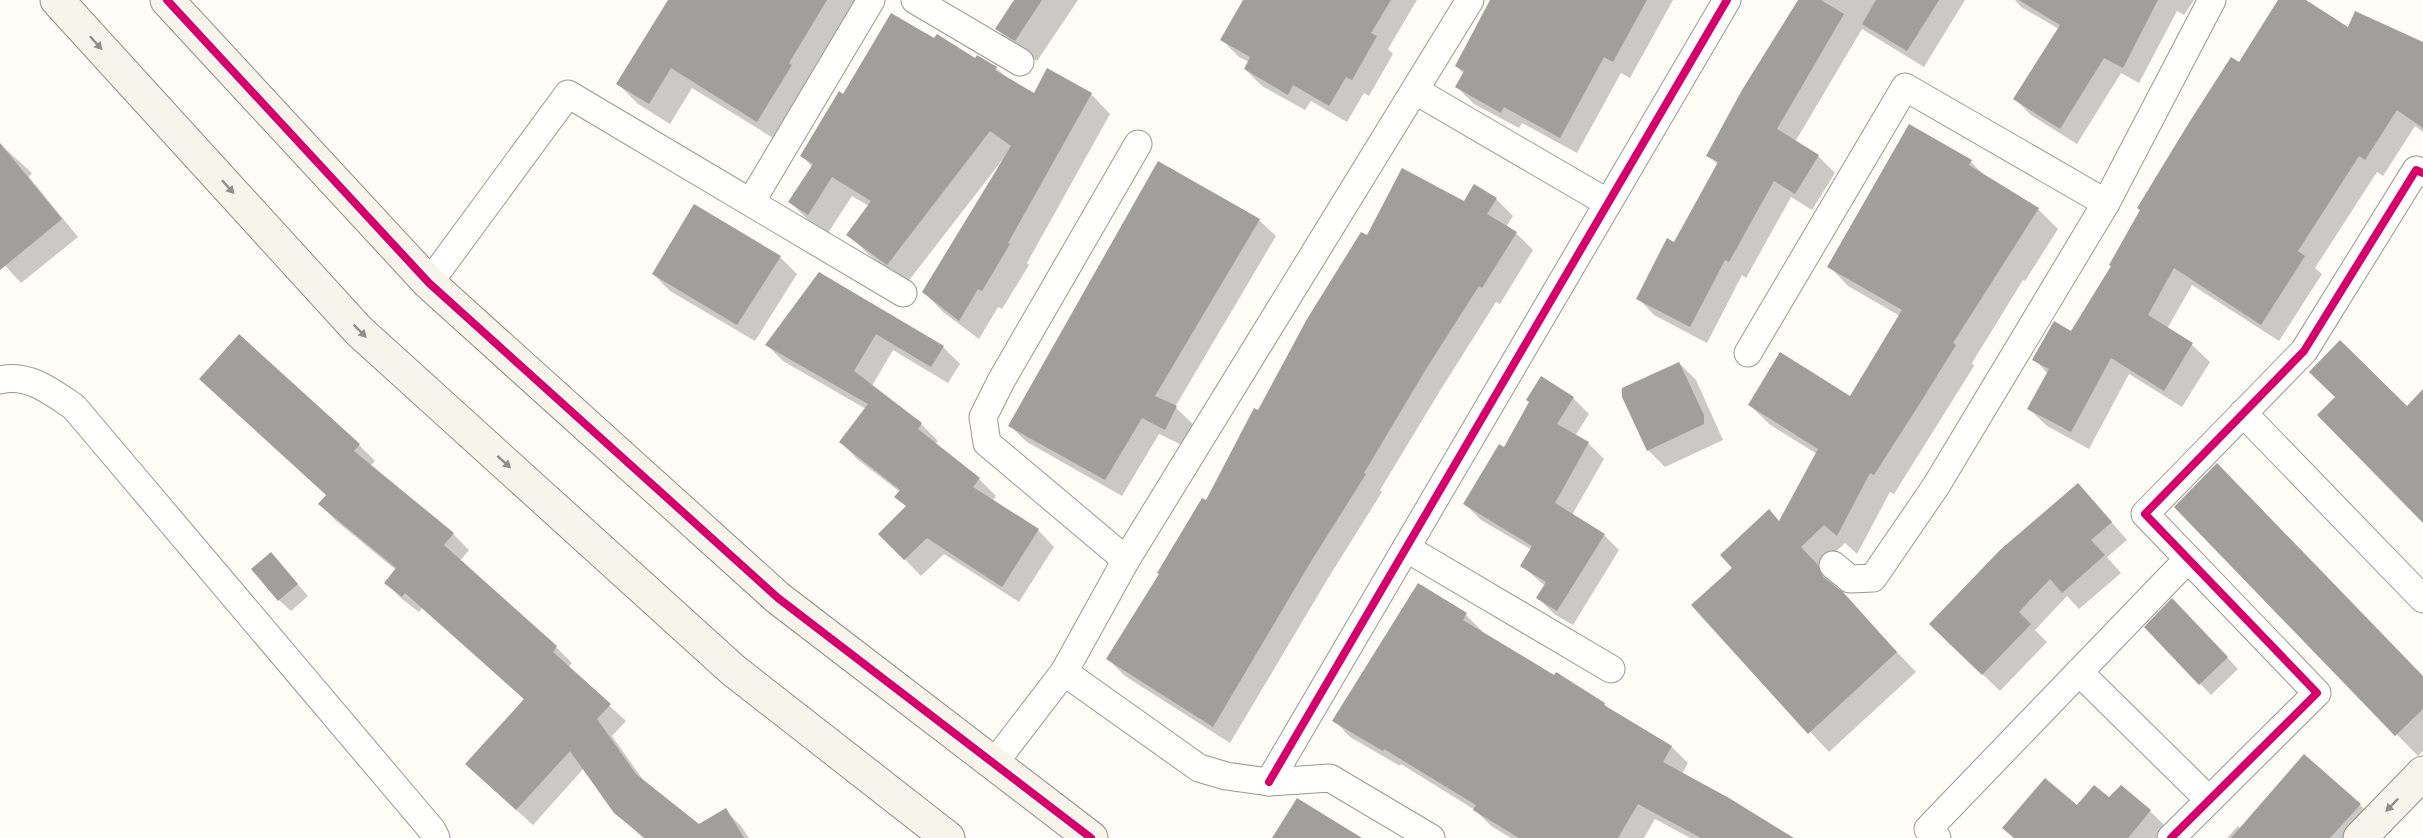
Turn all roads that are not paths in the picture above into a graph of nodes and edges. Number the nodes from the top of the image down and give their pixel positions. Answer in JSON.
{"nodes":[{"id":1,"x":57,"y":0,"type":"edge"},
{"id":2,"x":167,"y":0,"type":"edge"},
{"id":3,"x":871,"y":0,"type":"edge"},
{"id":4,"x":915,"y":0,"type":"edge"},
{"id":5,"x":1470,"y":0,"type":"edge"},
{"id":6,"x":1727,"y":0,"type":"edge"},
{"id":7,"x":2212,"y":0,"type":"edge"},
{"id":8,"x":1020,"y":62,"type":"dead end"},
{"id":9,"x":1416,"y":91,"type":"junction"},
{"id":10,"x":1138,"y":144,"type":"dead end"},
{"id":11,"x":2423,"y":173,"type":"edge"},
{"id":12,"x":751,"y":202,"type":"junction"},
{"id":13,"x":1608,"y":203,"type":"junction"},
{"id":14,"x":2106,"y":203,"type":"junction"},
{"id":15,"x":429,"y":283,"type":"junction"},
{"id":16,"x":903,"y":293,"type":"dead end"},
{"id":17,"x":1748,"y":353,"type":"dead end"},
{"id":18,"x":0,"y":380,"type":"edge"},
{"id":19,"x":2243,"y":413,"type":"junction"},
{"id":20,"x":1406,"y":548,"type":"junction"},
{"id":21,"x":2188,"y":559,"type":"junction"},
{"id":22,"x":1126,"y":560,"type":"junction"},
{"id":23,"x":1833,"y":565,"type":"dead end"},
{"id":24,"x":2423,"y":599,"type":"edge"},
{"id":25,"x":1611,"y":669,"type":"dead end"},
{"id":26,"x":1064,"y":672,"type":"junction"},
{"id":27,"x":2079,"y":672,"type":"junction"},
{"id":28,"x":995,"y":762,"type":"junction"},
{"id":29,"x":2423,"y":772,"type":"edge"},
{"id":30,"x":1269,"y":782,"type":"junction"},
{"id":31,"x":2209,"y":800,"type":"junction"},
{"id":32,"x":436,"y":838,"type":"edge"},
{"id":33,"x":948,"y":838,"type":"edge"},
{"id":34,"x":1091,"y":838,"type":"edge"},
{"id":35,"x":1431,"y":838,"type":"edge"},
{"id":36,"x":1937,"y":838,"type":"edge"},
{"id":37,"x":2171,"y":838,"type":"edge"},
{"id":38,"x":2360,"y":838,"type":"edge"}],
"edges":[{"from":1,"to":33,"type":"street","one_way":true},
{"from":2,"to":15,"type":"street"},
{"from":3,"to":12,"type":"street"},
{"from":4,"to":8,"type":"street"},
{"from":5,"to":9,"type":"street"},
{"from":6,"to":13,"type":"street"},
{"from":7,"to":14,"type":"street"},
{"from":9,"to":13,"type":"street"},
{"from":9,"to":22,"type":"street"},
{"from":10,"to":22,"type":"street"},
{"from":11,"to":19,"type":"street"},
{"from":12,"to":15,"type":"street"},
{"from":12,"to":16,"type":"street"},
{"from":13,"to":20,"type":"street"},
{"from":14,"to":17,"type":"street"},
{"from":14,"to":23,"type":"street"},
{"from":15,"to":28,"type":"street"},
{"from":18,"to":32,"type":"street"},
{"from":19,"to":21,"type":"street"},
{"from":19,"to":24,"type":"street"},
{"from":20,"to":25,"type":"street"},
{"from":20,"to":30,"type":"street"},
{"from":21,"to":27,"type":"street"},
{"from":21,"to":31,"type":"street"},
{"from":22,"to":26,"type":"street"},
{"from":26,"to":28,"type":"street"},
{"from":26,"to":30,"type":"street"},
{"from":27,"to":31,"type":"street"},
{"from":27,"to":36,"type":"street"},
{"from":28,"to":34,"type":"street"},
{"from":29,"to":38,"type":"street","one_way":true},
{"from":30,"to":35,"type":"street"},
{"from":31,"to":37,"type":"street"}]}
